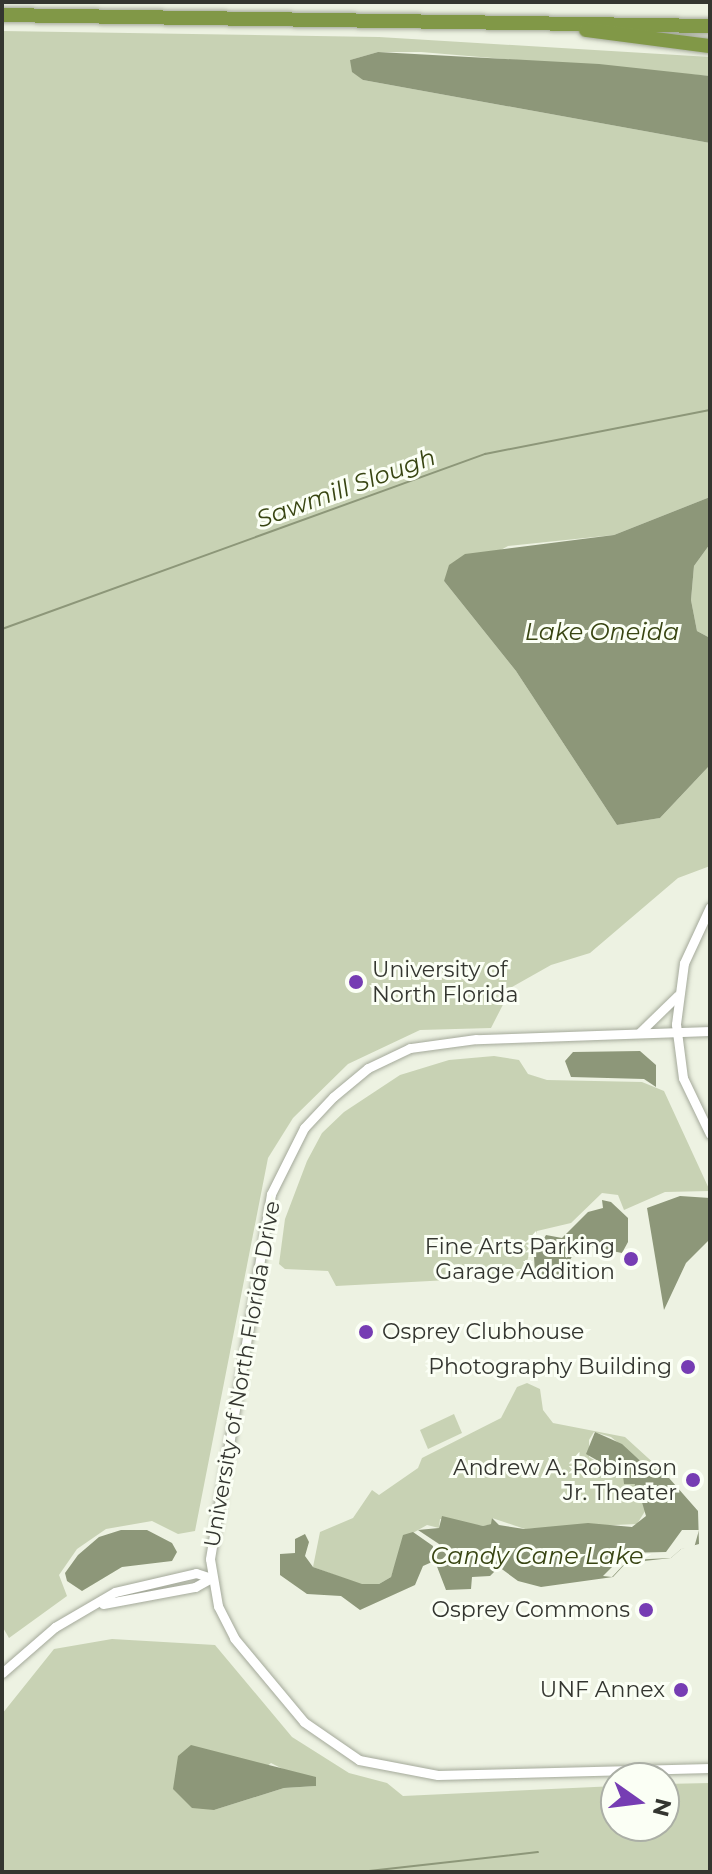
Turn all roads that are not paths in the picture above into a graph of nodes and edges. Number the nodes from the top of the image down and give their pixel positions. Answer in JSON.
{"nodes":[{"id":1,"x":2,"y":15,"type":"edge"},
{"id":2,"x":574,"y":26,"type":"junction"},
{"id":3,"x":710,"y":26,"type":"edge"},
{"id":4,"x":710,"y":46,"type":"edge"},
{"id":5,"x":710,"y":907,"type":"edge"},
{"id":6,"x":677,"y":996,"type":"junction"},
{"id":7,"x":710,"y":1031,"type":"edge"},
{"id":8,"x":676,"y":1032,"type":"junction"},
{"id":9,"x":639,"y":1033,"type":"junction"},
{"id":10,"x":710,"y":1134,"type":"edge"},
{"id":11,"x":211,"y":1578,"type":"junction"},
{"id":12,"x":2,"y":1673,"type":"edge"},
{"id":13,"x":710,"y":1768,"type":"edge"}],
"edges":[{"from":1,"to":2,"type":"highway"},
{"from":2,"to":3,"type":"highway"},
{"from":2,"to":4,"type":"highway"},
{"from":5,"to":6,"type":"street"},
{"from":6,"to":8,"type":"street"},
{"from":6,"to":9,"type":"street"},
{"from":7,"to":8,"type":"street","name":"University of North Florida Drive"},
{"from":8,"to":9,"type":"street","name":"University of North Florida Drive"},
{"from":8,"to":10,"type":"street"},
{"from":9,"to":11,"type":"street","name":"University of North Florida Drive"},
{"from":11,"to":12,"type":"street"},
{"from":11,"to":13,"type":"street","name":"University of North Florida Drive"}]}
